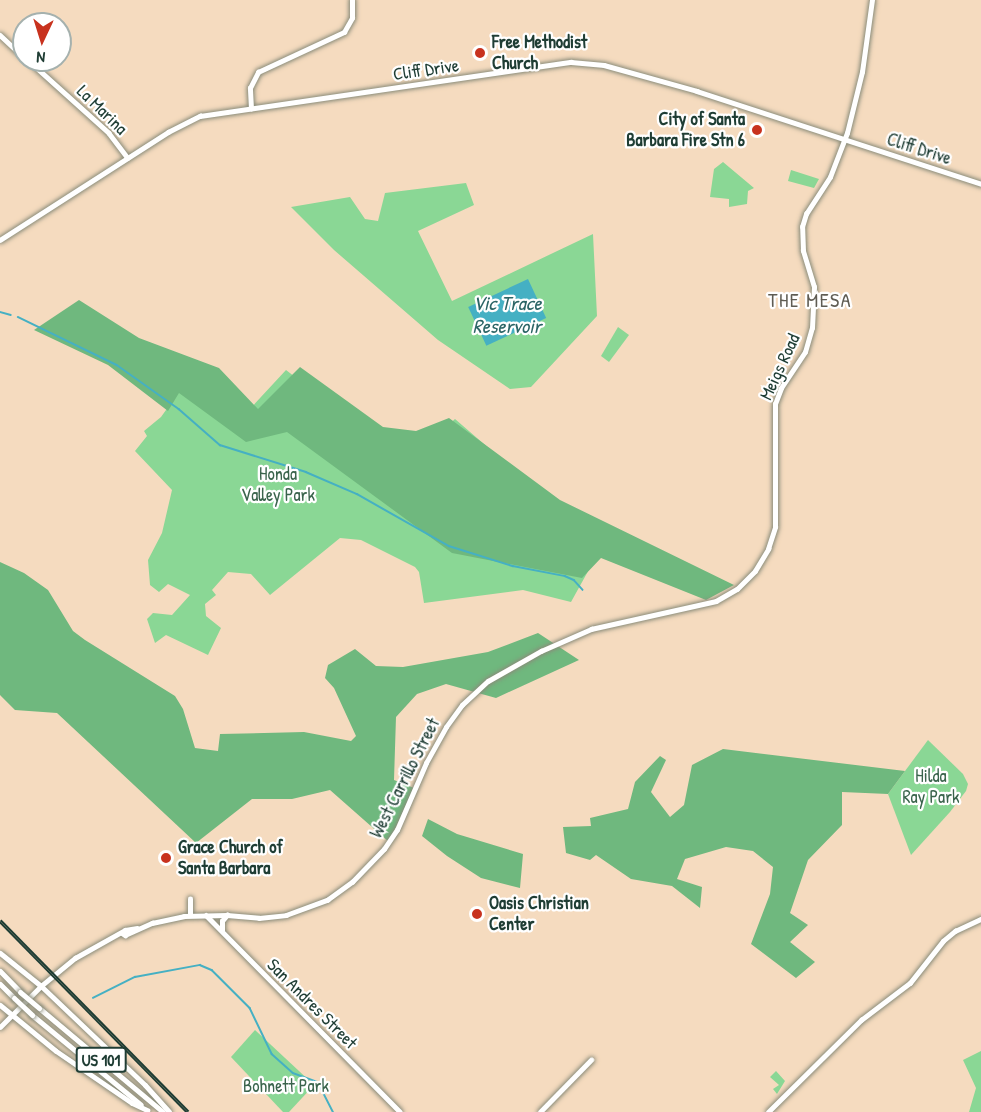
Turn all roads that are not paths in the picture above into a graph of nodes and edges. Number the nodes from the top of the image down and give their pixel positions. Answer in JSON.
{"nodes":[{"id":1,"x":352,"y":0,"type":"edge"},
{"id":2,"x":872,"y":0,"type":"edge"},
{"id":3,"x":0,"y":35,"type":"edge"},
{"id":4,"x":12,"y":46,"type":"edge"},
{"id":5,"x":41,"y":72,"type":"edge"},
{"id":6,"x":251,"y":109,"type":"junction"},
{"id":7,"x":845,"y":139,"type":"junction"},
{"id":8,"x":128,"y":158,"type":"junction"},
{"id":9,"x":981,"y":184,"type":"edge"},
{"id":10,"x":0,"y":240,"type":"edge"},
{"id":11,"x":752,"y":575,"type":"joint"},
{"id":12,"x":190,"y":899,"type":"dead end"},
{"id":13,"x":206,"y":914,"type":"junction"},
{"id":14,"x":190,"y":915,"type":"junction"},
{"id":15,"x":227,"y":915,"type":"junction"},
{"id":16,"x":981,"y":919,"type":"edge"},
{"id":17,"x":223,"y":933,"type":"junction"},
{"id":18,"x":0,"y":953,"type":"edge"},
{"id":19,"x":0,"y":971,"type":"edge"},
{"id":20,"x":0,"y":984,"type":"edge"},
{"id":21,"x":41,"y":986,"type":"junction"},
{"id":22,"x":0,"y":1005,"type":"edge"},
{"id":23,"x":9,"y":1019,"type":"junction"},
{"id":24,"x":0,"y":1027,"type":"edge"},
{"id":25,"x":591,"y":1060,"type":"dead end"},
{"id":26,"x":148,"y":1111,"type":"edge"},
{"id":27,"x":163,"y":1112,"type":"edge"},
{"id":28,"x":169,"y":1112,"type":"edge"},
{"id":29,"x":400,"y":1112,"type":"edge"},
{"id":30,"x":540,"y":1112,"type":"edge"},
{"id":31,"x":768,"y":1112,"type":"edge"}],
"edges":[{"from":1,"to":6,"type":"main road"},
{"from":2,"to":7,"type":"main road","name":"Meigs Road"},
{"from":3,"to":4,"type":"main road"},
{"from":5,"to":8,"type":"main road","name":"La Marina"},
{"from":6,"to":7,"type":"main road","name":"Cliff Drive"},
{"from":6,"to":8,"type":"main road","name":"Cliff Drive"},
{"from":7,"to":9,"type":"main road","name":"Cliff Drive"},
{"from":7,"to":11,"type":"main road","name":"Meigs Road"},
{"from":8,"to":10,"type":"main road","name":"Cliff Drive"},
{"from":11,"to":15,"type":"main road","name":"West Carrillo Street"},
{"from":12,"to":14,"type":"main road"},
{"from":13,"to":14,"type":"main road","name":"West Carrillo Street"},
{"from":13,"to":15,"type":"main road","name":"West Carrillo Street"},
{"from":13,"to":17,"type":"main road","name":"San Andres Street"},
{"from":14,"to":21,"type":"main road","name":"West Carrillo Street"},
{"from":15,"to":17,"type":"main road"},
{"from":16,"to":31,"type":"main road"},
{"from":17,"to":29,"type":"main road","name":"San Andres Street"},
{"from":18,"to":21,"type":"highway"},
{"from":19,"to":27,"type":"highway","number":"US 101","bridge":true},
{"from":20,"to":26,"type":"highway","number":"US 101","bridge":true},
{"from":21,"to":23,"type":"main road","name":"West Carrillo Street"},
{"from":21,"to":28,"type":"highway"},
{"from":22,"to":23,"type":"highway"},
{"from":23,"to":24,"type":"main road","name":"West Carrillo Street"},
{"from":23,"to":26,"type":"highway"},
{"from":25,"to":30,"type":"main road"}]}
